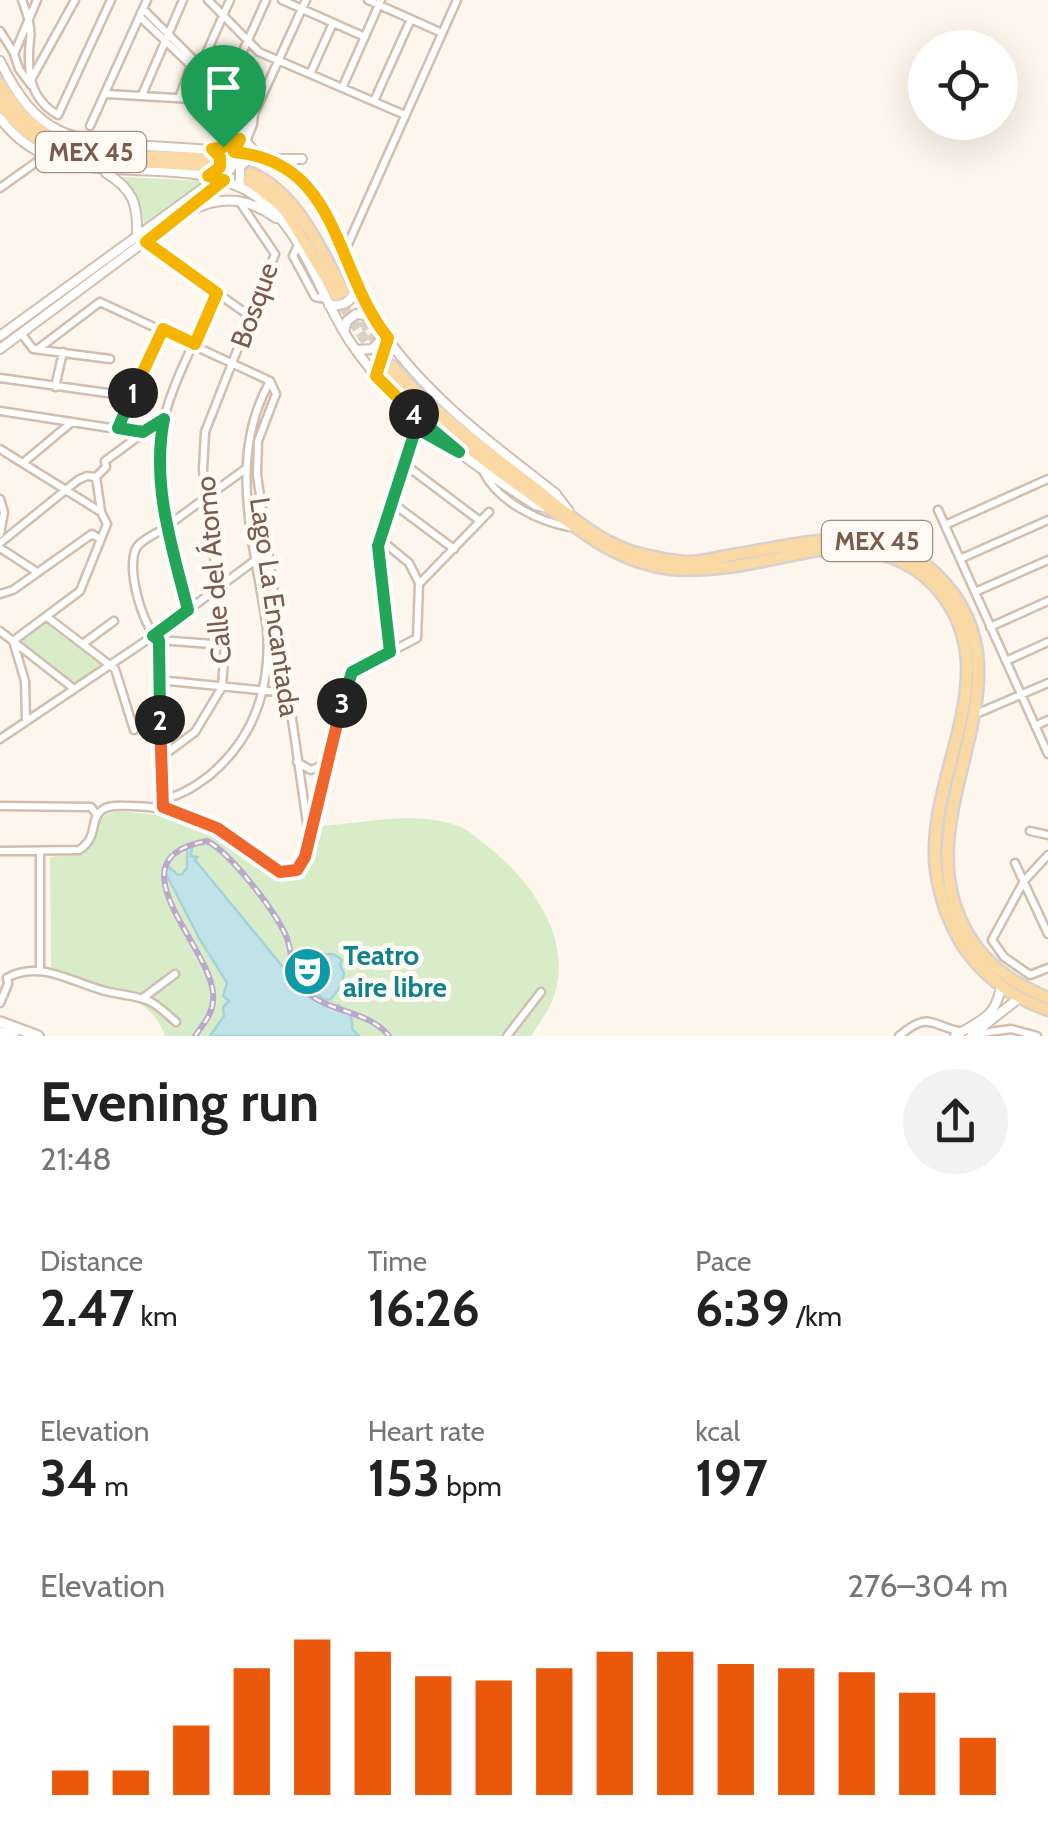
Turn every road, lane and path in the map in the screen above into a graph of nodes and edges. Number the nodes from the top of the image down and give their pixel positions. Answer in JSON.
{"nodes":[{"id":1,"x":22,"y":0,"type":"edge"},
{"id":2,"x":36,"y":0,"type":"edge"},
{"id":3,"x":75,"y":0,"type":"edge"},
{"id":4,"x":111,"y":0,"type":"edge"},
{"id":5,"x":147,"y":0,"type":"edge"},
{"id":6,"x":184,"y":0,"type":"edge"},
{"id":7,"x":208,"y":0,"type":"edge"},
{"id":8,"x":230,"y":0,"type":"edge"},
{"id":9,"x":266,"y":0,"type":"edge"},
{"id":10,"x":282,"y":0,"type":"edge"},
{"id":11,"x":306,"y":0,"type":"edge"},
{"id":12,"x":368,"y":0,"type":"edge"},
{"id":13,"x":455,"y":1,"type":"edge"},
{"id":14,"x":380,"y":2,"type":"edge"},
{"id":15,"x":302,"y":9,"type":"junction"},
{"id":16,"x":142,"y":13,"type":"junction"},
{"id":17,"x":223,"y":17,"type":"junction"},
{"id":18,"x":411,"y":19,"type":"junction"},
{"id":19,"x":28,"y":20,"type":"junction"},
{"id":20,"x":334,"y":22,"type":"junction"},
{"id":21,"x":0,"y":31,"type":"edge"},
{"id":22,"x":442,"y":32,"type":"junction"},
{"id":23,"x":366,"y":36,"type":"junction"},
{"id":24,"x":167,"y":37,"type":"junction"},
{"id":25,"x":248,"y":43,"type":"junction"},
{"id":26,"x":14,"y":54,"type":"junction"},
{"id":27,"x":278,"y":60,"type":"junction"},
{"id":28,"x":0,"y":61,"type":"edge"},
{"id":29,"x":201,"y":65,"type":"junction"},
{"id":30,"x":191,"y":66,"type":"junction"},
{"id":31,"x":311,"y":72,"type":"junction"},
{"id":32,"x":32,"y":82,"type":"junction"},
{"id":33,"x":0,"y":84,"type":"edge"},
{"id":34,"x":342,"y":86,"type":"junction"},
{"id":35,"x":226,"y":89,"type":"junction"},
{"id":36,"x":106,"y":94,"type":"junction"},
{"id":37,"x":142,"y":95,"type":"junction"},
{"id":38,"x":179,"y":98,"type":"junction"},
{"id":39,"x":374,"y":100,"type":"junction"},
{"id":40,"x":228,"y":101,"type":"junction"},
{"id":41,"x":0,"y":102,"type":"edge"},
{"id":42,"x":405,"y":115,"type":"junction"},
{"id":43,"x":0,"y":118,"type":"edge"},
{"id":44,"x":252,"y":119,"type":"junction"},
{"id":45,"x":90,"y":126,"type":"dead end"},
{"id":46,"x":243,"y":141,"type":"junction"},
{"id":47,"x":238,"y":152,"type":"junction"},
{"id":48,"x":257,"y":154,"type":"junction"},
{"id":49,"x":46,"y":156,"type":"junction"},
{"id":50,"x":273,"y":159,"type":"junction"},
{"id":51,"x":302,"y":159,"type":"dead end"},
{"id":52,"x":213,"y":168,"type":"junction"},
{"id":53,"x":102,"y":170,"type":"junction"},
{"id":54,"x":246,"y":180,"type":"junction"},
{"id":55,"x":0,"y":188,"type":"edge"},
{"id":56,"x":238,"y":199,"type":"junction"},
{"id":57,"x":182,"y":214,"type":"junction"},
{"id":58,"x":286,"y":226,"type":"junction"},
{"id":59,"x":142,"y":239,"type":"junction"},
{"id":60,"x":343,"y":254,"type":"junction"},
{"id":61,"x":356,"y":287,"type":"junction"},
{"id":62,"x":217,"y":293,"type":"junction"},
{"id":63,"x":334,"y":298,"type":"junction"},
{"id":64,"x":373,"y":316,"type":"junction"},
{"id":65,"x":251,"y":318,"type":"junction"},
{"id":66,"x":163,"y":329,"type":"junction"},
{"id":67,"x":344,"y":331,"type":"junction"},
{"id":68,"x":22,"y":333,"type":"junction"},
{"id":69,"x":385,"y":334,"type":"junction"},
{"id":70,"x":1,"y":344,"type":"edge"},
{"id":71,"x":195,"y":344,"type":"junction"},
{"id":72,"x":38,"y":349,"type":"junction"},
{"id":73,"x":356,"y":350,"type":"junction"},
{"id":74,"x":62,"y":352,"type":"junction"},
{"id":75,"x":110,"y":359,"type":"dead end"},
{"id":76,"x":234,"y":362,"type":"junction"},
{"id":77,"x":385,"y":371,"type":"junction"},
{"id":78,"x":0,"y":378,"type":"edge"},
{"id":79,"x":270,"y":380,"type":"junction"},
{"id":80,"x":55,"y":386,"type":"junction"},
{"id":81,"x":107,"y":392,"type":"dead end"},
{"id":82,"x":403,"y":404,"type":"junction"},
{"id":83,"x":0,"y":411,"type":"edge"},
{"id":84,"x":164,"y":419,"type":"junction"},
{"id":85,"x":72,"y":422,"type":"junction"},
{"id":86,"x":118,"y":428,"type":"junction"},
{"id":87,"x":416,"y":428,"type":"junction"},
{"id":88,"x":143,"y":432,"type":"junction"},
{"id":89,"x":0,"y":448,"type":"edge"},
{"id":90,"x":459,"y":452,"type":"junction"},
{"id":91,"x":24,"y":462,"type":"junction"},
{"id":92,"x":403,"y":462,"type":"junction"},
{"id":93,"x":244,"y":470,"type":"junction"},
{"id":94,"x":482,"y":470,"type":"junction"},
{"id":95,"x":96,"y":478,"type":"junction"},
{"id":96,"x":1048,"y":480,"type":"edge"},
{"id":97,"x":68,"y":490,"type":"junction"},
{"id":98,"x":206,"y":497,"type":"junction"},
{"id":99,"x":0,"y":499,"type":"edge"},
{"id":100,"x":391,"y":502,"type":"junction"},
{"id":101,"x":548,"y":507,"type":"junction"},
{"id":102,"x":938,"y":510,"type":"dead end"},
{"id":103,"x":102,"y":512,"type":"junction"},
{"id":104,"x":489,"y":512,"type":"dead end"},
{"id":105,"x":1048,"y":520,"type":"edge"},
{"id":106,"x":480,"y":522,"type":"junction"},
{"id":107,"x":574,"y":522,"type":"junction"},
{"id":108,"x":945,"y":525,"type":"junction"},
{"id":109,"x":167,"y":526,"type":"junction"},
{"id":110,"x":158,"y":532,"type":"dead end"},
{"id":111,"x":0,"y":534,"type":"edge"},
{"id":112,"x":100,"y":539,"type":"junction"},
{"id":113,"x":380,"y":540,"type":"junction"},
{"id":114,"x":0,"y":545,"type":"edge"},
{"id":115,"x":454,"y":549,"type":"junction"},
{"id":116,"x":960,"y":559,"type":"junction"},
{"id":117,"x":257,"y":560,"type":"junction"},
{"id":118,"x":1048,"y":560,"type":"edge"},
{"id":119,"x":37,"y":572,"type":"junction"},
{"id":120,"x":272,"y":577,"type":"junction"},
{"id":121,"x":260,"y":578,"type":"junction"},
{"id":122,"x":419,"y":584,"type":"junction"},
{"id":123,"x":218,"y":587,"type":"junction"},
{"id":124,"x":975,"y":592,"type":"junction"},
{"id":125,"x":0,"y":594,"type":"edge"},
{"id":126,"x":1048,"y":601,"type":"edge"},
{"id":127,"x":188,"y":610,"type":"junction"},
{"id":128,"x":47,"y":617,"type":"junction"},
{"id":129,"x":114,"y":621,"type":"dead end"},
{"id":130,"x":990,"y":627,"type":"junction"},
{"id":131,"x":0,"y":632,"type":"edge"},
{"id":132,"x":156,"y":638,"type":"junction"},
{"id":133,"x":13,"y":641,"type":"junction"},
{"id":134,"x":1048,"y":642,"type":"edge"},
{"id":135,"x":84,"y":643,"type":"junction"},
{"id":136,"x":225,"y":645,"type":"junction"},
{"id":137,"x":390,"y":652,"type":"junction"},
{"id":138,"x":1006,"y":661,"type":"junction"},
{"id":139,"x":111,"y":664,"type":"junction"},
{"id":140,"x":159,"y":680,"type":"junction"},
{"id":141,"x":1048,"y":682,"type":"edge"},
{"id":142,"x":222,"y":687,"type":"junction"},
{"id":143,"x":73,"y":688,"type":"junction"},
{"id":144,"x":263,"y":692,"type":"junction"},
{"id":145,"x":288,"y":693,"type":"junction"},
{"id":146,"x":1020,"y":694,"type":"junction"},
{"id":147,"x":976,"y":714,"type":"junction"},
{"id":148,"x":26,"y":720,"type":"junction"},
{"id":149,"x":1048,"y":720,"type":"edge"},
{"id":150,"x":1036,"y":726,"type":"junction"},
{"id":151,"x":134,"y":730,"type":"dead end"},
{"id":152,"x":0,"y":740,"type":"edge"},
{"id":153,"x":1048,"y":754,"type":"edge"},
{"id":154,"x":160,"y":758,"type":"junction"},
{"id":155,"x":296,"y":762,"type":"junction"},
{"id":156,"x":327,"y":764,"type":"junction"},
{"id":157,"x":163,"y":803,"type":"junction"},
{"id":158,"x":0,"y":806,"type":"edge"},
{"id":159,"x":97,"y":815,"type":"junction"},
{"id":160,"x":1030,"y":832,"type":"dead end"},
{"id":161,"x":1048,"y":836,"type":"edge"},
{"id":162,"x":309,"y":837,"type":"junction"},
{"id":163,"x":0,"y":851,"type":"edge"},
{"id":164,"x":40,"y":851,"type":"junction"},
{"id":165,"x":1048,"y":855,"type":"edge"},
{"id":166,"x":1015,"y":863,"type":"dead end"},
{"id":167,"x":1024,"y":881,"type":"junction"},
{"id":168,"x":1048,"y":934,"type":"edge"},
{"id":169,"x":1048,"y":968,"type":"edge"},
{"id":170,"x":40,"y":969,"type":"dead end"},
{"id":171,"x":176,"y":974,"type":"dead end"},
{"id":172,"x":3,"y":977,"type":"edge"},
{"id":173,"x":1002,"y":986,"type":"junction"},
{"id":174,"x":540,"y":992,"type":"dead end"},
{"id":175,"x":142,"y":998,"type":"junction"},
{"id":176,"x":1020,"y":998,"type":"junction"},
{"id":177,"x":1048,"y":998,"type":"edge"},
{"id":178,"x":0,"y":1003,"type":"edge"},
{"id":179,"x":1048,"y":1010,"type":"edge"},
{"id":180,"x":0,"y":1022,"type":"edge"},
{"id":181,"x":176,"y":1022,"type":"dead end"},
{"id":182,"x":0,"y":1032,"type":"edge"},
{"id":183,"x":1012,"y":1032,"type":"edge"},
{"id":184,"x":965,"y":1035,"type":"edge"},
{"id":185,"x":14,"y":1036,"type":"edge"},
{"id":186,"x":38,"y":1036,"type":"edge"},
{"id":187,"x":508,"y":1036,"type":"edge"},
{"id":188,"x":899,"y":1036,"type":"edge"},
{"id":189,"x":1037,"y":1036,"type":"edge"}],
"edges":[{"from":1,"to":19,"type":"street"},
{"from":2,"to":19,"type":"street"},
{"from":3,"to":32,"type":"street"},
{"from":4,"to":32,"type":"street"},
{"from":5,"to":16,"type":"street"},
{"from":6,"to":24,"type":"street"},
{"from":7,"to":17,"type":"street"},
{"from":8,"to":17,"type":"street"},
{"from":9,"to":25,"type":"street"},
{"from":10,"to":15,"type":"street"},
{"from":11,"to":15,"type":"street"},
{"from":12,"to":14,"type":"street"},
{"from":13,"to":22,"type":"street"},
{"from":14,"to":18,"type":"street"},
{"from":14,"to":23,"type":"street"},
{"from":15,"to":20,"type":"street"},
{"from":15,"to":27,"type":"street"},
{"from":16,"to":24,"type":"street"},
{"from":16,"to":36,"type":"street"},
{"from":17,"to":25,"type":"street"},
{"from":17,"to":29,"type":"street"},
{"from":18,"to":22,"type":"street"},
{"from":18,"to":39,"type":"street"},
{"from":19,"to":26,"type":"street"},
{"from":19,"to":32,"type":"street"},
{"from":20,"to":23,"type":"street"},
{"from":20,"to":31,"type":"street"},
{"from":21,"to":26,"type":"street"},
{"from":22,"to":42,"type":"street"},
{"from":23,"to":34,"type":"street"},
{"from":24,"to":29,"type":"street"},
{"from":24,"to":30,"type":"street"},
{"from":24,"to":37,"type":"street"},
{"from":25,"to":27,"type":"street"},
{"from":25,"to":35,"type":"street"},
{"from":26,"to":32,"type":"street"},
{"from":27,"to":31,"type":"street"},
{"from":27,"to":44,"type":"street"},
{"from":28,"to":52,"type":"street"},
{"from":29,"to":35,"type":"street"},
{"from":30,"to":38,"type":"street"},
{"from":30,"to":40,"type":"street"},
{"from":31,"to":34,"type":"street"},
{"from":33,"to":52,"type":"main road","number":"MEX 45"},
{"from":34,"to":39,"type":"street"},
{"from":35,"to":44,"type":"street"},
{"from":36,"to":37,"type":"street"},
{"from":36,"to":45,"type":"street"},
{"from":37,"to":38,"type":"street"},
{"from":38,"to":40,"type":"street"},
{"from":39,"to":42,"type":"street"},
{"from":40,"to":44,"type":"street"},
{"from":41,"to":52,"type":"main road","number":"MEX 45"},
{"from":42,"to":60,"type":"street"},
{"from":43,"to":49,"type":"street"},
{"from":44,"to":46,"type":"street"},
{"from":46,"to":47,"type":"street"},
{"from":46,"to":48,"type":"street"},
{"from":46,"to":52,"type":"street"},
{"from":47,"to":48,"type":"street"},
{"from":47,"to":52,"type":"street"},
{"from":47,"to":52,"type":"street"},
{"from":48,"to":50,"type":"street"},
{"from":48,"to":54,"type":"street"},
{"from":49,"to":53,"type":"street"},
{"from":49,"to":55,"type":"street"},
{"from":50,"to":51,"type":"street"},
{"from":50,"to":60,"type":"street"},
{"from":52,"to":53,"type":"street"},
{"from":52,"to":54,"type":"street"},
{"from":52,"to":57,"type":"street"},
{"from":52,"to":59,"type":"street"},
{"from":53,"to":59,"type":"street"},
{"from":54,"to":58,"type":"street"},
{"from":54,"to":63,"type":"main road"},
{"from":56,"to":57,"type":"street"},
{"from":56,"to":58,"type":"street"},
{"from":56,"to":65,"type":"street","name":"Bosque"},
{"from":57,"to":59,"type":"street"},
{"from":58,"to":63,"type":"street"},
{"from":59,"to":62,"type":"street"},
{"from":59,"to":68,"type":"street"},
{"from":59,"to":70,"type":"street"},
{"from":60,"to":61,"type":"street"},
{"from":61,"to":63,"type":"street"},
{"from":61,"to":64,"type":"street"},
{"from":62,"to":65,"type":"street"},
{"from":62,"to":71,"type":"street"},
{"from":63,"to":67,"type":"street"},
{"from":64,"to":67,"type":"street"},
{"from":64,"to":69,"type":"street"},
{"from":65,"to":76,"type":"street","name":"Bosque"},
{"from":66,"to":71,"type":"street"},
{"from":66,"to":72,"type":"street"},
{"from":66,"to":86,"type":"street"},
{"from":67,"to":73,"type":"street"},
{"from":68,"to":70,"type":"street"},
{"from":68,"to":72,"type":"street"},
{"from":69,"to":73,"type":"street"},
{"from":69,"to":77,"type":"street"},
{"from":69,"to":107,"type":"street"},
{"from":71,"to":76,"type":"street"},
{"from":71,"to":84,"type":"street"},
{"from":72,"to":74,"type":"street"},
{"from":73,"to":77,"type":"street"},
{"from":74,"to":75,"type":"street"},
{"from":74,"to":80,"type":"street"},
{"from":76,"to":79,"type":"street"},
{"from":76,"to":98,"type":"street","name":"Calle del Átomo"},
{"from":77,"to":82,"type":"street"},
{"from":77,"to":101,"type":"main road","number":"MEX 45"},
{"from":77,"to":107,"type":"main road","number":"MEX 45"},
{"from":78,"to":80,"type":"street"},
{"from":79,"to":93,"type":"street"},
{"from":79,"to":120,"type":"street","name":"Lago La Encantada"},
{"from":80,"to":81,"type":"street"},
{"from":82,"to":87,"type":"street"},
{"from":82,"to":90,"type":"street"},
{"from":83,"to":85,"type":"street"},
{"from":84,"to":88,"type":"street"},
{"from":84,"to":109,"type":"street"},
{"from":85,"to":86,"type":"street"},
{"from":85,"to":91,"type":"street"},
{"from":86,"to":88,"type":"street"},
{"from":87,"to":90,"type":"street"},
{"from":87,"to":92,"type":"street"},
{"from":88,"to":95,"type":"street"},
{"from":89,"to":91,"type":"street"},
{"from":90,"to":94,"type":"street"},
{"from":91,"to":97,"type":"street"},
{"from":92,"to":100,"type":"street"},
{"from":92,"to":106,"type":"street"},
{"from":93,"to":98,"type":"street"},
{"from":93,"to":117,"type":"street"},
{"from":94,"to":101,"type":"street"},
{"from":94,"to":107,"type":"street"},
{"from":95,"to":97,"type":"street"},
{"from":95,"to":103,"type":"street"},
{"from":96,"to":108,"type":"street"},
{"from":97,"to":103,"type":"street"},
{"from":97,"to":114,"type":"street"},
{"from":98,"to":109,"type":"street"},
{"from":98,"to":123,"type":"street","name":"Calle del Átomo"},
{"from":99,"to":111,"type":"street"},
{"from":100,"to":113,"type":"street"},
{"from":100,"to":115,"type":"street"},
{"from":101,"to":107,"type":"main road","number":"MEX 45"},
{"from":102,"to":108,"type":"street"},
{"from":103,"to":112,"type":"street"},
{"from":104,"to":106,"type":"street"},
{"from":105,"to":116,"type":"street"},
{"from":106,"to":115,"type":"street"},
{"from":107,"to":147,"type":"main road","number":"MEX 45"},
{"from":107,"to":173,"type":"main road","number":"MEX 45"},
{"from":108,"to":116,"type":"street"},
{"from":109,"to":127,"type":"street"},
{"from":110,"to":132,"type":"street"},
{"from":112,"to":119,"type":"street"},
{"from":112,"to":128,"type":"street"},
{"from":113,"to":122,"type":"street"},
{"from":113,"to":137,"type":"street"},
{"from":114,"to":119,"type":"street"},
{"from":115,"to":122,"type":"street"},
{"from":116,"to":124,"type":"street"},
{"from":117,"to":121,"type":"street"},
{"from":117,"to":123,"type":"street"},
{"from":118,"to":124,"type":"street"},
{"from":119,"to":125,"type":"street"},
{"from":120,"to":121,"type":"street"},
{"from":120,"to":145,"type":"street","name":"Lago La Encantada"},
{"from":121,"to":144,"type":"street"},
{"from":122,"to":137,"type":"street"},
{"from":123,"to":127,"type":"street"},
{"from":123,"to":136,"type":"street","name":"Calle del Átomo"},
{"from":124,"to":130,"type":"street"},
{"from":126,"to":130,"type":"street"},
{"from":127,"to":132,"type":"street"},
{"from":128,"to":133,"type":"street"},
{"from":128,"to":135,"type":"street"},
{"from":129,"to":135,"type":"street"},
{"from":130,"to":138,"type":"street"},
{"from":131,"to":133,"type":"street"},
{"from":132,"to":136,"type":"street"},
{"from":132,"to":139,"type":"street"},
{"from":132,"to":140,"type":"street"},
{"from":133,"to":143,"type":"street"},
{"from":133,"to":148,"type":"street"},
{"from":134,"to":138,"type":"street"},
{"from":135,"to":139,"type":"street"},
{"from":136,"to":142,"type":"street","name":"Calle del Átomo"},
{"from":137,"to":156,"type":"street"},
{"from":138,"to":146,"type":"street"},
{"from":139,"to":143,"type":"street"},
{"from":139,"to":151,"type":"street"},
{"from":140,"to":142,"type":"street"},
{"from":140,"to":154,"type":"street"},
{"from":141,"to":146,"type":"street"},
{"from":142,"to":144,"type":"street"},
{"from":142,"to":154,"type":"street","name":"Calle del Átomo"},
{"from":143,"to":148,"type":"street"},
{"from":144,"to":145,"type":"street"},
{"from":144,"to":157,"type":"street"},
{"from":145,"to":155,"type":"street","name":"Lago La Encantada"},
{"from":146,"to":147,"type":"street"},
{"from":146,"to":150,"type":"street"},
{"from":147,"to":177,"type":"main road","number":"MEX 45"},
{"from":148,"to":152,"type":"street"},
{"from":149,"to":150,"type":"street"},
{"from":150,"to":153,"type":"street"},
{"from":154,"to":157,"type":"street"},
{"from":155,"to":156,"type":"street"},
{"from":155,"to":162,"type":"street","name":"Lago La Encantada"},
{"from":156,"to":162,"type":"street"},
{"from":157,"to":159,"type":"street"},
{"from":157,"to":162,"type":"street"},
{"from":158,"to":159,"type":"street"},
{"from":159,"to":164,"type":"street"},
{"from":160,"to":161,"type":"street"},
{"from":163,"to":164,"type":"street"},
{"from":164,"to":170,"type":"street"},
{"from":165,"to":167,"type":"street"},
{"from":166,"to":167,"type":"street"},
{"from":167,"to":168,"type":"street"},
{"from":167,"to":169,"type":"street"},
{"from":171,"to":175,"type":"street"},
{"from":172,"to":175,"type":"street"},
{"from":172,"to":178,"type":"street"},
{"from":173,"to":176,"type":"main road","number":"MEX 45"},
{"from":173,"to":184,"type":"street"},
{"from":174,"to":187,"type":"street"},
{"from":175,"to":181,"type":"street"},
{"from":176,"to":179,"type":"main road","number":"MEX 45"},
{"from":176,"to":184,"type":"street"},
{"from":180,"to":186,"type":"main road"},
{"from":182,"to":185,"type":"main road"},
{"from":183,"to":184,"type":"street"},
{"from":183,"to":189,"type":"street"},
{"from":184,"to":188,"type":"street"}]}
